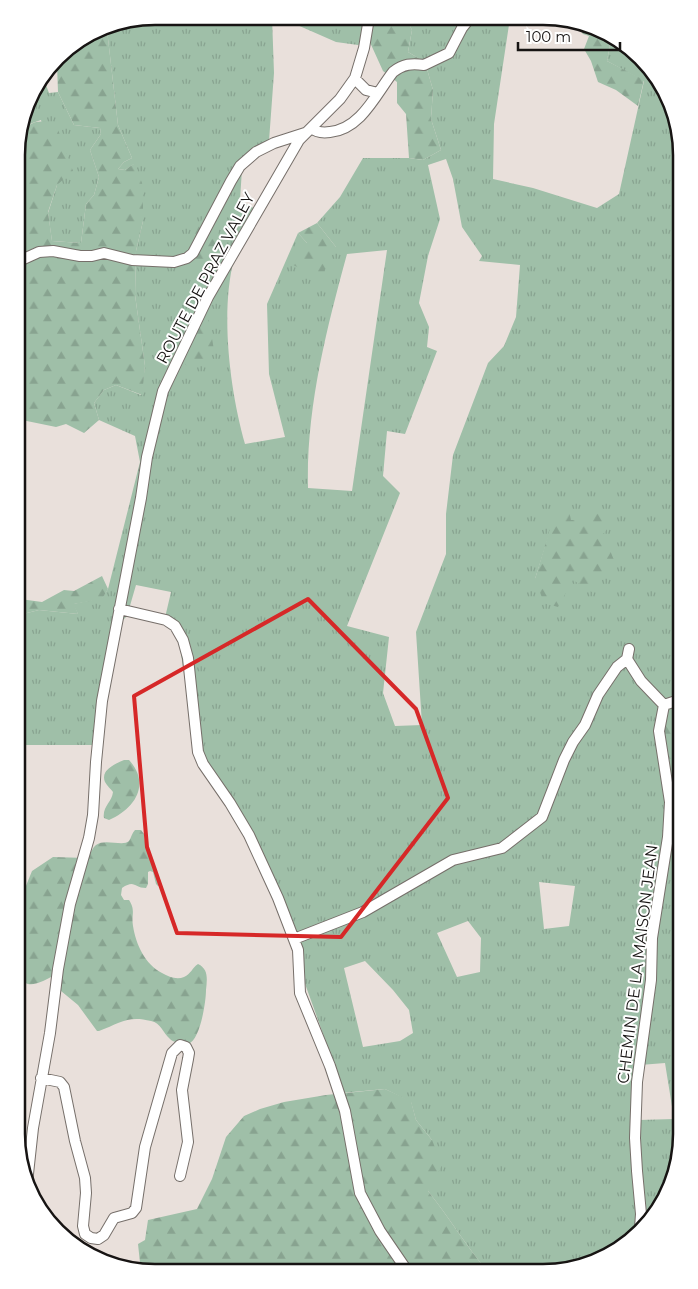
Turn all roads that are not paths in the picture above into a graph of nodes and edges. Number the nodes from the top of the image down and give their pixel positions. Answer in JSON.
{"nodes":[{"id":1,"x":368,"y":25,"type":"edge"},
{"id":2,"x":464,"y":25,"type":"edge"},
{"id":3,"x":355,"y":80,"type":"junction"},
{"id":4,"x":378,"y":93,"type":"junction"},
{"id":5,"x":310,"y":130,"type":"junction"},
{"id":6,"x":25,"y":259,"type":"edge"},
{"id":7,"x":119,"y":609,"type":"junction"},
{"id":8,"x":673,"y":702,"type":"edge"},
{"id":9,"x":664,"y":705,"type":"junction"},
{"id":10,"x":294,"y":939,"type":"junction"},
{"id":11,"x":41,"y":1078,"type":"junction"},
{"id":12,"x":29,"y":1167,"type":"edge"},
{"id":13,"x":180,"y":1176,"type":"dead end"},
{"id":14,"x":641,"y":1219,"type":"edge"},
{"id":15,"x":403,"y":1264,"type":"edge"}],
"edges":[{"from":1,"to":3,"type":"street","name":"ROUTE DE PRAZ VALEY"},
{"from":2,"to":4,"type":"street"},
{"from":3,"to":4,"type":"street"},
{"from":3,"to":5,"type":"street","name":"ROUTE DE PRAZ VALEY"},
{"from":4,"to":5,"type":"street"},
{"from":5,"to":6,"type":"street"},
{"from":5,"to":7,"type":"street","name":"ROUTE DE PRAZ VALEY"},
{"from":7,"to":10,"type":"street"},
{"from":7,"to":11,"type":"street","name":"ROUTE DE PRAZ VALEY"},
{"from":8,"to":9,"type":"street"},
{"from":9,"to":10,"type":"street"},
{"from":9,"to":14,"type":"street","name":"CHEMIN DE LA MAISON JEAN"},
{"from":10,"to":15,"type":"street"},
{"from":11,"to":12,"type":"street","name":"ROUTE DE PRAZ VALEY"},
{"from":11,"to":13,"type":"street"}]}
